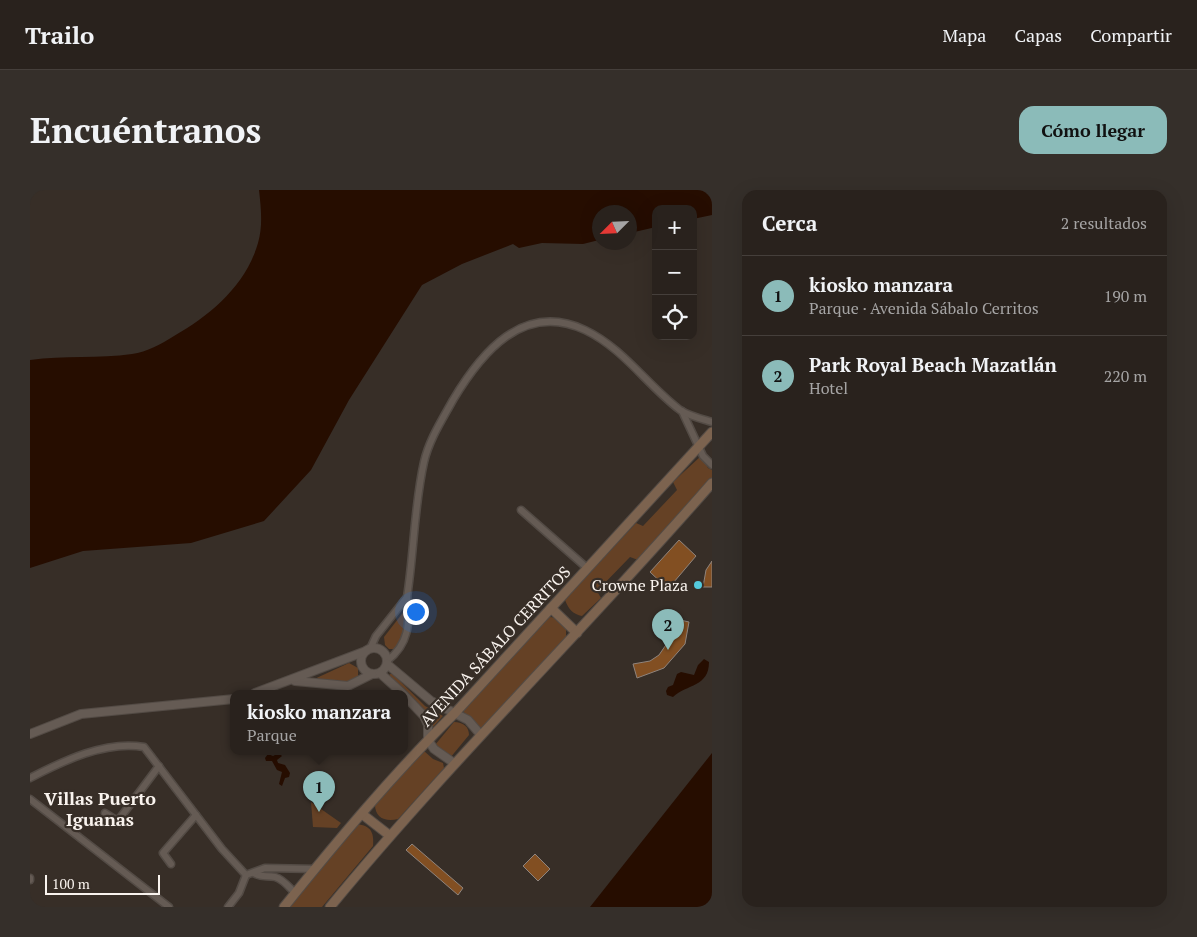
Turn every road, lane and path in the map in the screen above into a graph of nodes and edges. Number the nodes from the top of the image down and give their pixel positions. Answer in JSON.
{"nodes":[{"id":1,"x":682,"y":411,"type":"junction"},
{"id":2,"x":712,"y":422,"type":"edge"},
{"id":3,"x":712,"y":432,"type":"edge"},
{"id":4,"x":699,"y":448,"type":"junction"},
{"id":5,"x":712,"y":465,"type":"edge"},
{"id":6,"x":712,"y":483,"type":"edge"},
{"id":7,"x":521,"y":510,"type":"dead end"},
{"id":8,"x":587,"y":568,"type":"junction"},
{"id":9,"x":407,"y":597,"type":"junction"},
{"id":10,"x":551,"y":608,"type":"junction"},
{"id":11,"x":576,"y":633,"type":"junction"},
{"id":12,"x":368,"y":650,"type":"junction"},
{"id":13,"x":387,"y":663,"type":"junction"},
{"id":14,"x":376,"y":674,"type":"junction"},
{"id":15,"x":293,"y":680,"type":"junction"},
{"id":16,"x":264,"y":690,"type":"edge"},
{"id":17,"x":398,"y":690,"type":"edge"},
{"id":18,"x":230,"y":699,"type":"edge"},
{"id":19,"x":408,"y":699,"type":"edge"},
{"id":20,"x":455,"y":714,"type":"junction"},
{"id":21,"x":30,"y":734,"type":"edge"},
{"id":22,"x":480,"y":734,"type":"junction"},
{"id":23,"x":428,"y":740,"type":"junction"},
{"id":24,"x":454,"y":763,"type":"junction"},
{"id":25,"x":159,"y":766,"type":"junction"},
{"id":26,"x":30,"y":778,"type":"edge"},
{"id":27,"x":30,"y":799,"type":"edge"},
{"id":28,"x":105,"y":813,"type":"dead end"},
{"id":29,"x":362,"y":814,"type":"junction"},
{"id":30,"x":196,"y":815,"type":"junction"},
{"id":31,"x":390,"y":835,"type":"junction"},
{"id":32,"x":171,"y":864,"type":"dead end"},
{"id":33,"x":277,"y":868,"type":"junction"},
{"id":34,"x":316,"y":869,"type":"junction"},
{"id":35,"x":254,"y":873,"type":"junction"},
{"id":36,"x":246,"y":875,"type":"junction"},
{"id":37,"x":275,"y":877,"type":"junction"},
{"id":38,"x":295,"y":893,"type":"junction"},
{"id":39,"x":168,"y":907,"type":"edge"},
{"id":40,"x":228,"y":907,"type":"edge"},
{"id":41,"x":284,"y":907,"type":"edge"},
{"id":42,"x":330,"y":907,"type":"edge"}],
"edges":[{"from":1,"to":2,"type":"street"},
{"from":1,"to":4,"type":"street"},
{"from":1,"to":9,"type":"street"},
{"from":3,"to":4,"type":"main road","name":"AVENIDA SÁBALO CERRITOS"},
{"from":4,"to":5,"type":"street"},
{"from":4,"to":8,"type":"main road","name":"AVENIDA SÁBALO CERRITOS"},
{"from":6,"to":11,"type":"main road"},
{"from":7,"to":8,"type":"street"},
{"from":8,"to":10,"type":"main road","name":"AVENIDA SÁBALO CERRITOS"},
{"from":9,"to":12,"type":"street"},
{"from":9,"to":13,"type":"street"},
{"from":10,"to":11,"type":"main road"},
{"from":10,"to":20,"type":"main road","name":"AVENIDA SÁBALO CERRITOS"},
{"from":11,"to":22,"type":"main road"},
{"from":12,"to":13,"type":"street"},
{"from":12,"to":14,"type":"street"},
{"from":12,"to":15,"type":"street"},
{"from":13,"to":14,"type":"street"},
{"from":13,"to":20,"type":"street"},
{"from":14,"to":15,"type":"street"},
{"from":14,"to":17,"type":"street"},
{"from":15,"to":16,"type":"street"},
{"from":18,"to":21,"type":"street"},
{"from":19,"to":23,"type":"street"},
{"from":20,"to":22,"type":"street"},
{"from":20,"to":23,"type":"main road","name":"AVENIDA SÁBALO CERRITOS"},
{"from":22,"to":24,"type":"main road"},
{"from":23,"to":24,"type":"street"},
{"from":23,"to":29,"type":"main road","name":"AVENIDA SÁBALO CERRITOS"},
{"from":24,"to":31,"type":"main road"},
{"from":25,"to":26,"type":"street"},
{"from":25,"to":28,"type":"street"},
{"from":25,"to":30,"type":"street"},
{"from":27,"to":39,"type":"street"},
{"from":29,"to":31,"type":"main road"},
{"from":29,"to":34,"type":"main road","name":"AVENIDA SÁBALO CERRITOS"},
{"from":30,"to":32,"type":"street"},
{"from":30,"to":36,"type":"street"},
{"from":31,"to":42,"type":"main road"},
{"from":33,"to":34,"type":"street"},
{"from":33,"to":35,"type":"street"},
{"from":33,"to":37,"type":"street"},
{"from":34,"to":38,"type":"main road","name":"AVENIDA SÁBALO CERRITOS"},
{"from":35,"to":36,"type":"street"},
{"from":35,"to":37,"type":"street"},
{"from":36,"to":40,"type":"street"},
{"from":37,"to":38,"type":"street"},
{"from":38,"to":41,"type":"main road","name":"AVENIDA SÁBALO CERRITOS"}]}
